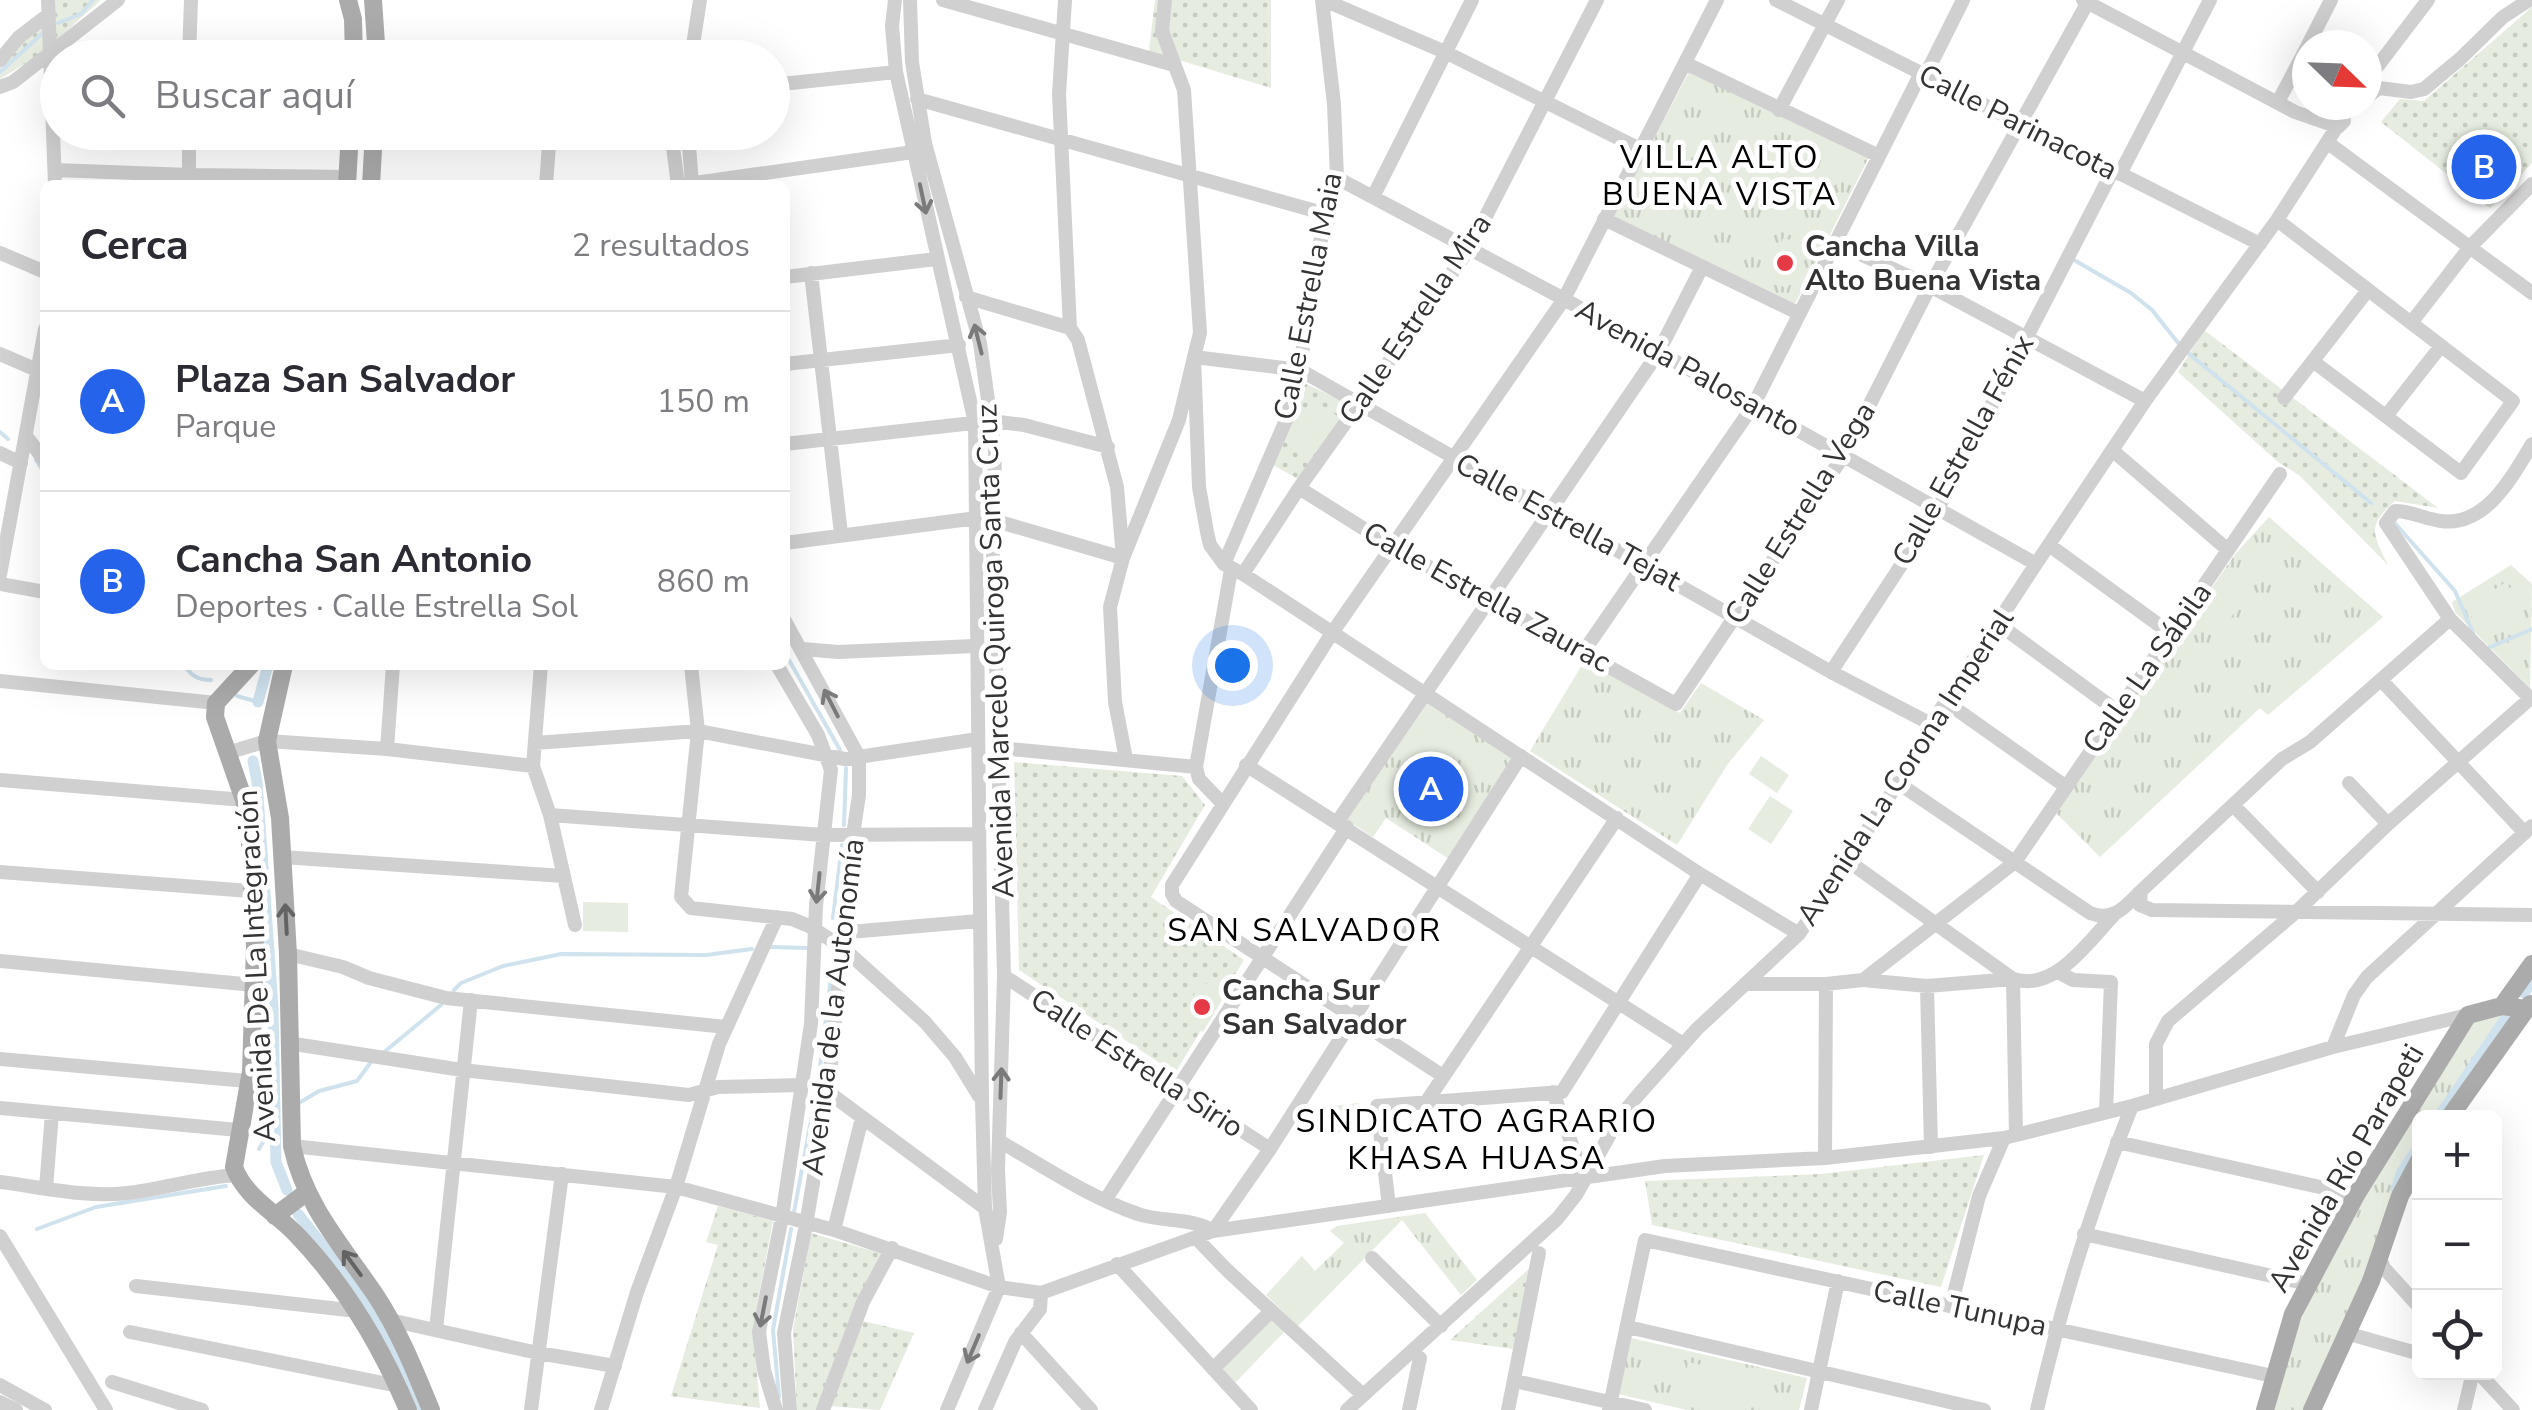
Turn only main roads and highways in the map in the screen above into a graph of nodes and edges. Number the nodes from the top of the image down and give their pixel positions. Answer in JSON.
{"nodes":[{"id":1,"x":348,"y":0,"type":"edge"},
{"id":2,"x":373,"y":0,"type":"edge"},
{"id":3,"x":354,"y":40,"type":"edge"},
{"id":4,"x":376,"y":40,"type":"edge"},
{"id":5,"x":349,"y":150,"type":"edge"},
{"id":6,"x":373,"y":150,"type":"edge"},
{"id":7,"x":348,"y":180,"type":"edge"},
{"id":8,"x":371,"y":180,"type":"edge"},
{"id":9,"x":246,"y":670,"type":"edge"},
{"id":10,"x":283,"y":670,"type":"edge"},
{"id":11,"x":2532,"y":964,"type":"edge"},
{"id":12,"x":2502,"y":1006,"type":"junction"},
{"id":13,"x":2530,"y":1008,"type":"edge"},
{"id":14,"x":2455,"y":1110,"type":"edge"},
{"id":15,"x":2412,"y":1174,"type":"edge"},
{"id":16,"x":307,"y":1192,"type":"junction"},
{"id":17,"x":275,"y":1216,"type":"junction"},
{"id":18,"x":408,"y":1410,"type":"edge"},
{"id":19,"x":431,"y":1410,"type":"edge"},
{"id":20,"x":2265,"y":1410,"type":"edge"},
{"id":21,"x":2312,"y":1410,"type":"edge"}],
"edges":[{"from":1,"to":3,"type":"main road"},
{"from":2,"to":4,"type":"main road"},
{"from":5,"to":7,"type":"main road"},
{"from":6,"to":8,"type":"main road"},
{"from":9,"to":17,"type":"main road","name":"Avenida De La Integración"},
{"from":16,"to":10,"type":"main road","name":"Avenida De La Integración","one_way":true},
{"from":11,"to":12,"type":"main road"},
{"from":12,"to":13,"type":"main road"},
{"from":12,"to":20,"type":"main road","name":"Avenida Río Parapeti"},
{"from":13,"to":14,"type":"main road"},
{"from":15,"to":21,"type":"main road","name":"Avenida Río Parapeti"},
{"from":16,"to":17,"type":"main road"},
{"from":19,"to":16,"type":"main road","name":"Avenida De La Integración","one_way":true},
{"from":17,"to":18,"type":"main road","name":"Avenida De La Integración"}]}
